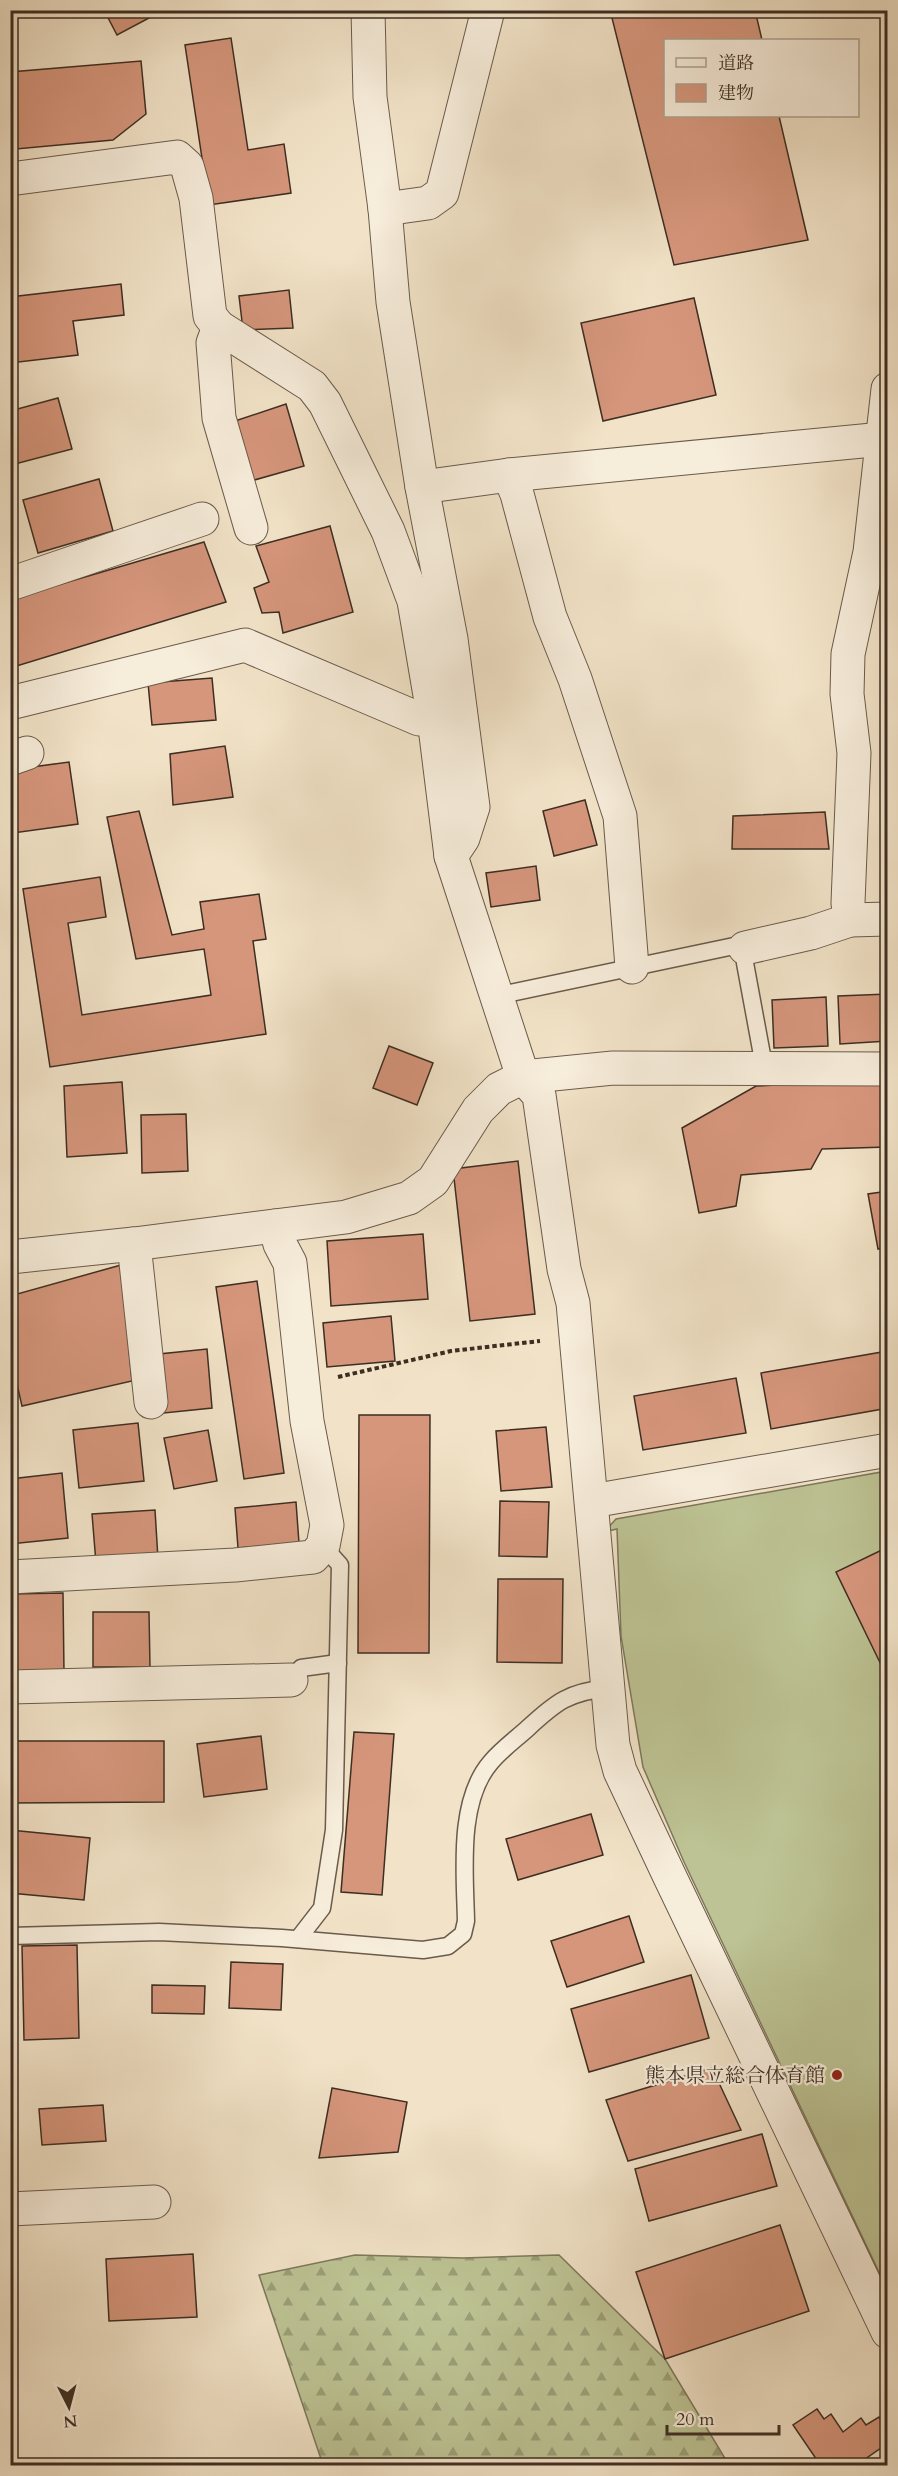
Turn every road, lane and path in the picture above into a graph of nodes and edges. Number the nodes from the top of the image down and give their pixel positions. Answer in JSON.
{"nodes":[{"id":1,"x":368,"y":10,"type":"edge"},
{"id":2,"x":489,"y":10,"type":"edge"},
{"id":3,"x":10,"y":178,"type":"edge"},
{"id":4,"x":385,"y":209,"type":"junction"},
{"id":5,"x":219,"y":327,"type":"junction"},
{"id":6,"x":888,"y":389,"type":"edge"},
{"id":7,"x":883,"y":438,"type":"junction"},
{"id":8,"x":509,"y":475,"type":"junction"},
{"id":9,"x":422,"y":487,"type":"junction"},
{"id":10,"x":202,"y":519,"type":"dead end"},
{"id":11,"x":251,"y":528,"type":"dead end"},
{"id":12,"x":10,"y":584,"type":"edge"},
{"id":13,"x":10,"y":703,"type":"edge"},
{"id":14,"x":434,"y":719,"type":"junction"},
{"id":15,"x":451,"y":856,"type":"junction"},
{"id":16,"x":888,"y":919,"type":"edge"},
{"id":17,"x":850,"y":920,"type":"junction"},
{"id":18,"x":745,"y":948,"type":"junction"},
{"id":19,"x":632,"y":968,"type":"junction"},
{"id":20,"x":495,"y":996,"type":"junction"},
{"id":21,"x":888,"y":1069,"type":"edge"},
{"id":22,"x":762,"y":1070,"type":"junction"},
{"id":23,"x":523,"y":1077,"type":"junction"},
{"id":24,"x":275,"y":1226,"type":"junction"},
{"id":25,"x":134,"y":1244,"type":"junction"},
{"id":26,"x":10,"y":1257,"type":"edge"},
{"id":27,"x":576,"y":1335,"type":"junction"},
{"id":28,"x":304,"y":1385,"type":"junction"},
{"id":29,"x":151,"y":1402,"type":"dead end"},
{"id":30,"x":888,"y":1450,"type":"edge"},
{"id":31,"x":592,"y":1501,"type":"junction"},
{"id":32,"x":323,"y":1546,"type":"junction"},
{"id":33,"x":10,"y":1577,"type":"edge"},
{"id":34,"x":338,"y":1663,"type":"junction"},
{"id":35,"x":291,"y":1680,"type":"joint"},
{"id":36,"x":10,"y":1687,"type":"edge"},
{"id":37,"x":607,"y":1688,"type":"junction"},
{"id":38,"x":10,"y":1936,"type":"edge"},
{"id":39,"x":298,"y":1939,"type":"junction"},
{"id":40,"x":154,"y":2202,"type":"dead end"},
{"id":41,"x":10,"y":2209,"type":"edge"},
{"id":42,"x":888,"y":2332,"type":"edge"}],
"edges":[{"from":1,"to":4,"type":"street"},
{"from":2,"to":4,"type":"street"},
{"from":3,"to":5,"type":"street"},
{"from":4,"to":9,"type":"street"},
{"from":5,"to":11,"type":"street"},
{"from":5,"to":14,"type":"street"},
{"from":6,"to":7,"type":"street"},
{"from":7,"to":8,"type":"street"},
{"from":7,"to":17,"type":"street"},
{"from":8,"to":9,"type":"street"},
{"from":8,"to":19,"type":"street"},
{"from":9,"to":15,"type":"street"},
{"from":10,"to":12,"type":"street"},
{"from":13,"to":14,"type":"street"},
{"from":14,"to":15,"type":"street"},
{"from":15,"to":20,"type":"street"},
{"from":16,"to":17,"type":"street"},
{"from":17,"to":18,"type":"street"},
{"from":18,"to":19,"type":"lane"},
{"from":18,"to":22,"type":"lane"},
{"from":19,"to":20,"type":"lane"},
{"from":20,"to":23,"type":"street"},
{"from":21,"to":22,"type":"street"},
{"from":22,"to":23,"type":"street"},
{"from":23,"to":24,"type":"street"},
{"from":23,"to":27,"type":"street"},
{"from":24,"to":25,"type":"street"},
{"from":24,"to":28,"type":"street"},
{"from":25,"to":26,"type":"street"},
{"from":25,"to":29,"type":"street"},
{"from":27,"to":28,"type":"path"},
{"from":27,"to":31,"type":"street"},
{"from":28,"to":32,"type":"street"},
{"from":30,"to":31,"type":"street"},
{"from":31,"to":37,"type":"street"},
{"from":32,"to":33,"type":"street"},
{"from":32,"to":34,"type":"lane"},
{"from":34,"to":35,"type":"lane"},
{"from":34,"to":39,"type":"lane"},
{"from":35,"to":36,"type":"street"},
{"from":37,"to":39,"type":"lane"},
{"from":37,"to":42,"type":"street"},
{"from":38,"to":39,"type":"lane"},
{"from":40,"to":41,"type":"street"}]}
